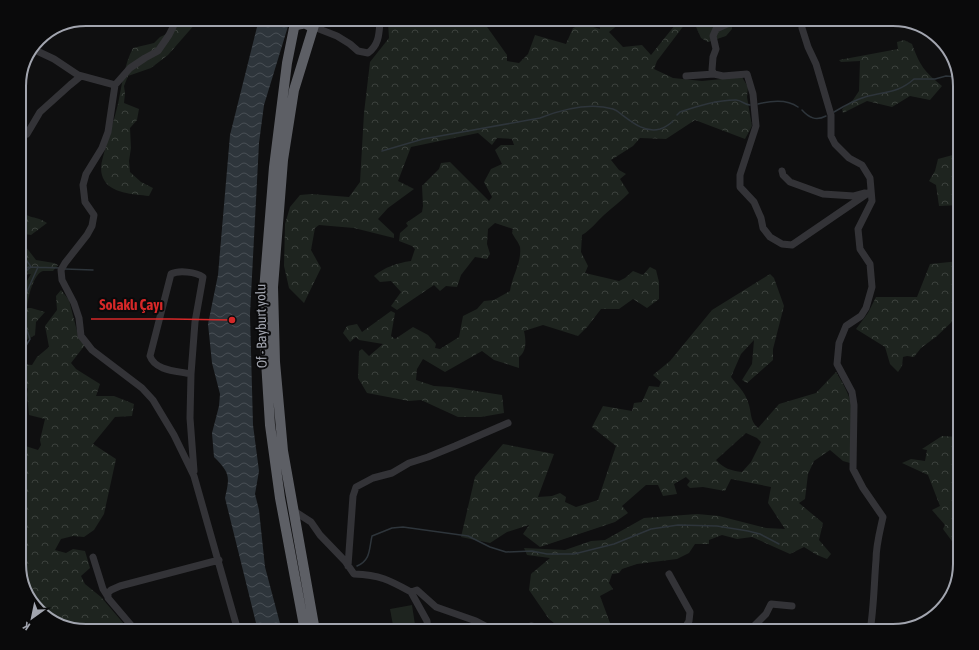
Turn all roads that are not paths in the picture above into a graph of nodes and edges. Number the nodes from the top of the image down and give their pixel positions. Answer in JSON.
{"nodes":[{"id":1,"x":174,"y":26,"type":"edge"},
{"id":2,"x":294,"y":26,"type":"edge"},
{"id":3,"x":314,"y":26,"type":"edge"},
{"id":4,"x":380,"y":26,"type":"edge"},
{"id":5,"x":723,"y":26,"type":"edge"},
{"id":6,"x":802,"y":26,"type":"edge"},
{"id":7,"x":291,"y":39,"type":"junction"},
{"id":8,"x":308,"y":44,"type":"junction"},
{"id":9,"x":38,"y":51,"type":"edge"},
{"id":10,"x":714,"y":74,"type":"junction"},
{"id":11,"x":81,"y":76,"type":"junction"},
{"id":12,"x":686,"y":76,"type":"dead end"},
{"id":13,"x":115,"y":85,"type":"junction"},
{"id":14,"x":27,"y":134,"type":"dead end"},
{"id":15,"x":782,"y":171,"type":"dead end"},
{"id":16,"x":871,"y":191,"type":"junction"},
{"id":17,"x":191,"y":374,"type":"junction"},
{"id":18,"x":508,"y":423,"type":"dead end"},
{"id":19,"x":194,"y":476,"type":"junction"},
{"id":20,"x":294,"y":511,"type":"junction"},
{"id":21,"x":93,"y":557,"type":"dead end"},
{"id":22,"x":219,"y":560,"type":"junction"},
{"id":23,"x":348,"y":566,"type":"junction"},
{"id":24,"x":669,"y":574,"type":"dead end"},
{"id":25,"x":411,"y":592,"type":"junction"},
{"id":26,"x":108,"y":598,"type":"junction"},
{"id":27,"x":792,"y":606,"type":"dead end"},
{"id":28,"x":130,"y":624,"type":"edge"},
{"id":29,"x":236,"y":624,"type":"edge"},
{"id":30,"x":304,"y":624,"type":"edge"},
{"id":31,"x":314,"y":624,"type":"edge"},
{"id":32,"x":427,"y":624,"type":"edge"},
{"id":33,"x":482,"y":624,"type":"edge"},
{"id":34,"x":687,"y":624,"type":"edge"},
{"id":35,"x":756,"y":624,"type":"edge"},
{"id":36,"x":871,"y":624,"type":"edge"}],
"edges":[{"from":1,"to":13,"type":"street"},
{"from":2,"to":7,"type":"highway","name":"Of - Bayburt yolu"},
{"from":3,"to":4,"type":"street"},
{"from":3,"to":8,"type":"highway","name":"Of - Bayburt yolu"},
{"from":5,"to":10,"type":"street"},
{"from":6,"to":16,"type":"street"},
{"from":7,"to":8,"type":"highway"},
{"from":7,"to":30,"type":"highway","name":"Of - Bayburt yolu"},
{"from":8,"to":20,"type":"highway","name":"Of - Bayburt yolu"},
{"from":9,"to":11,"type":"street"},
{"from":10,"to":12,"type":"street"},
{"from":10,"to":16,"type":"street"},
{"from":11,"to":13,"type":"street"},
{"from":11,"to":14,"type":"street"},
{"from":13,"to":19,"type":"street"},
{"from":15,"to":16,"type":"street"},
{"from":16,"to":36,"type":"street"},
{"from":17,"to":17,"type":"street"},
{"from":17,"to":19,"type":"street"},
{"from":18,"to":23,"type":"street"},
{"from":19,"to":22,"type":"street"},
{"from":20,"to":23,"type":"street"},
{"from":20,"to":31,"type":"highway","name":"Of - Bayburt yolu"},
{"from":21,"to":26,"type":"street"},
{"from":22,"to":26,"type":"street"},
{"from":22,"to":29,"type":"street"},
{"from":23,"to":25,"type":"street"},
{"from":24,"to":34,"type":"street"},
{"from":25,"to":32,"type":"street"},
{"from":25,"to":33,"type":"street"},
{"from":26,"to":28,"type":"street"},
{"from":27,"to":35,"type":"street"}]}
